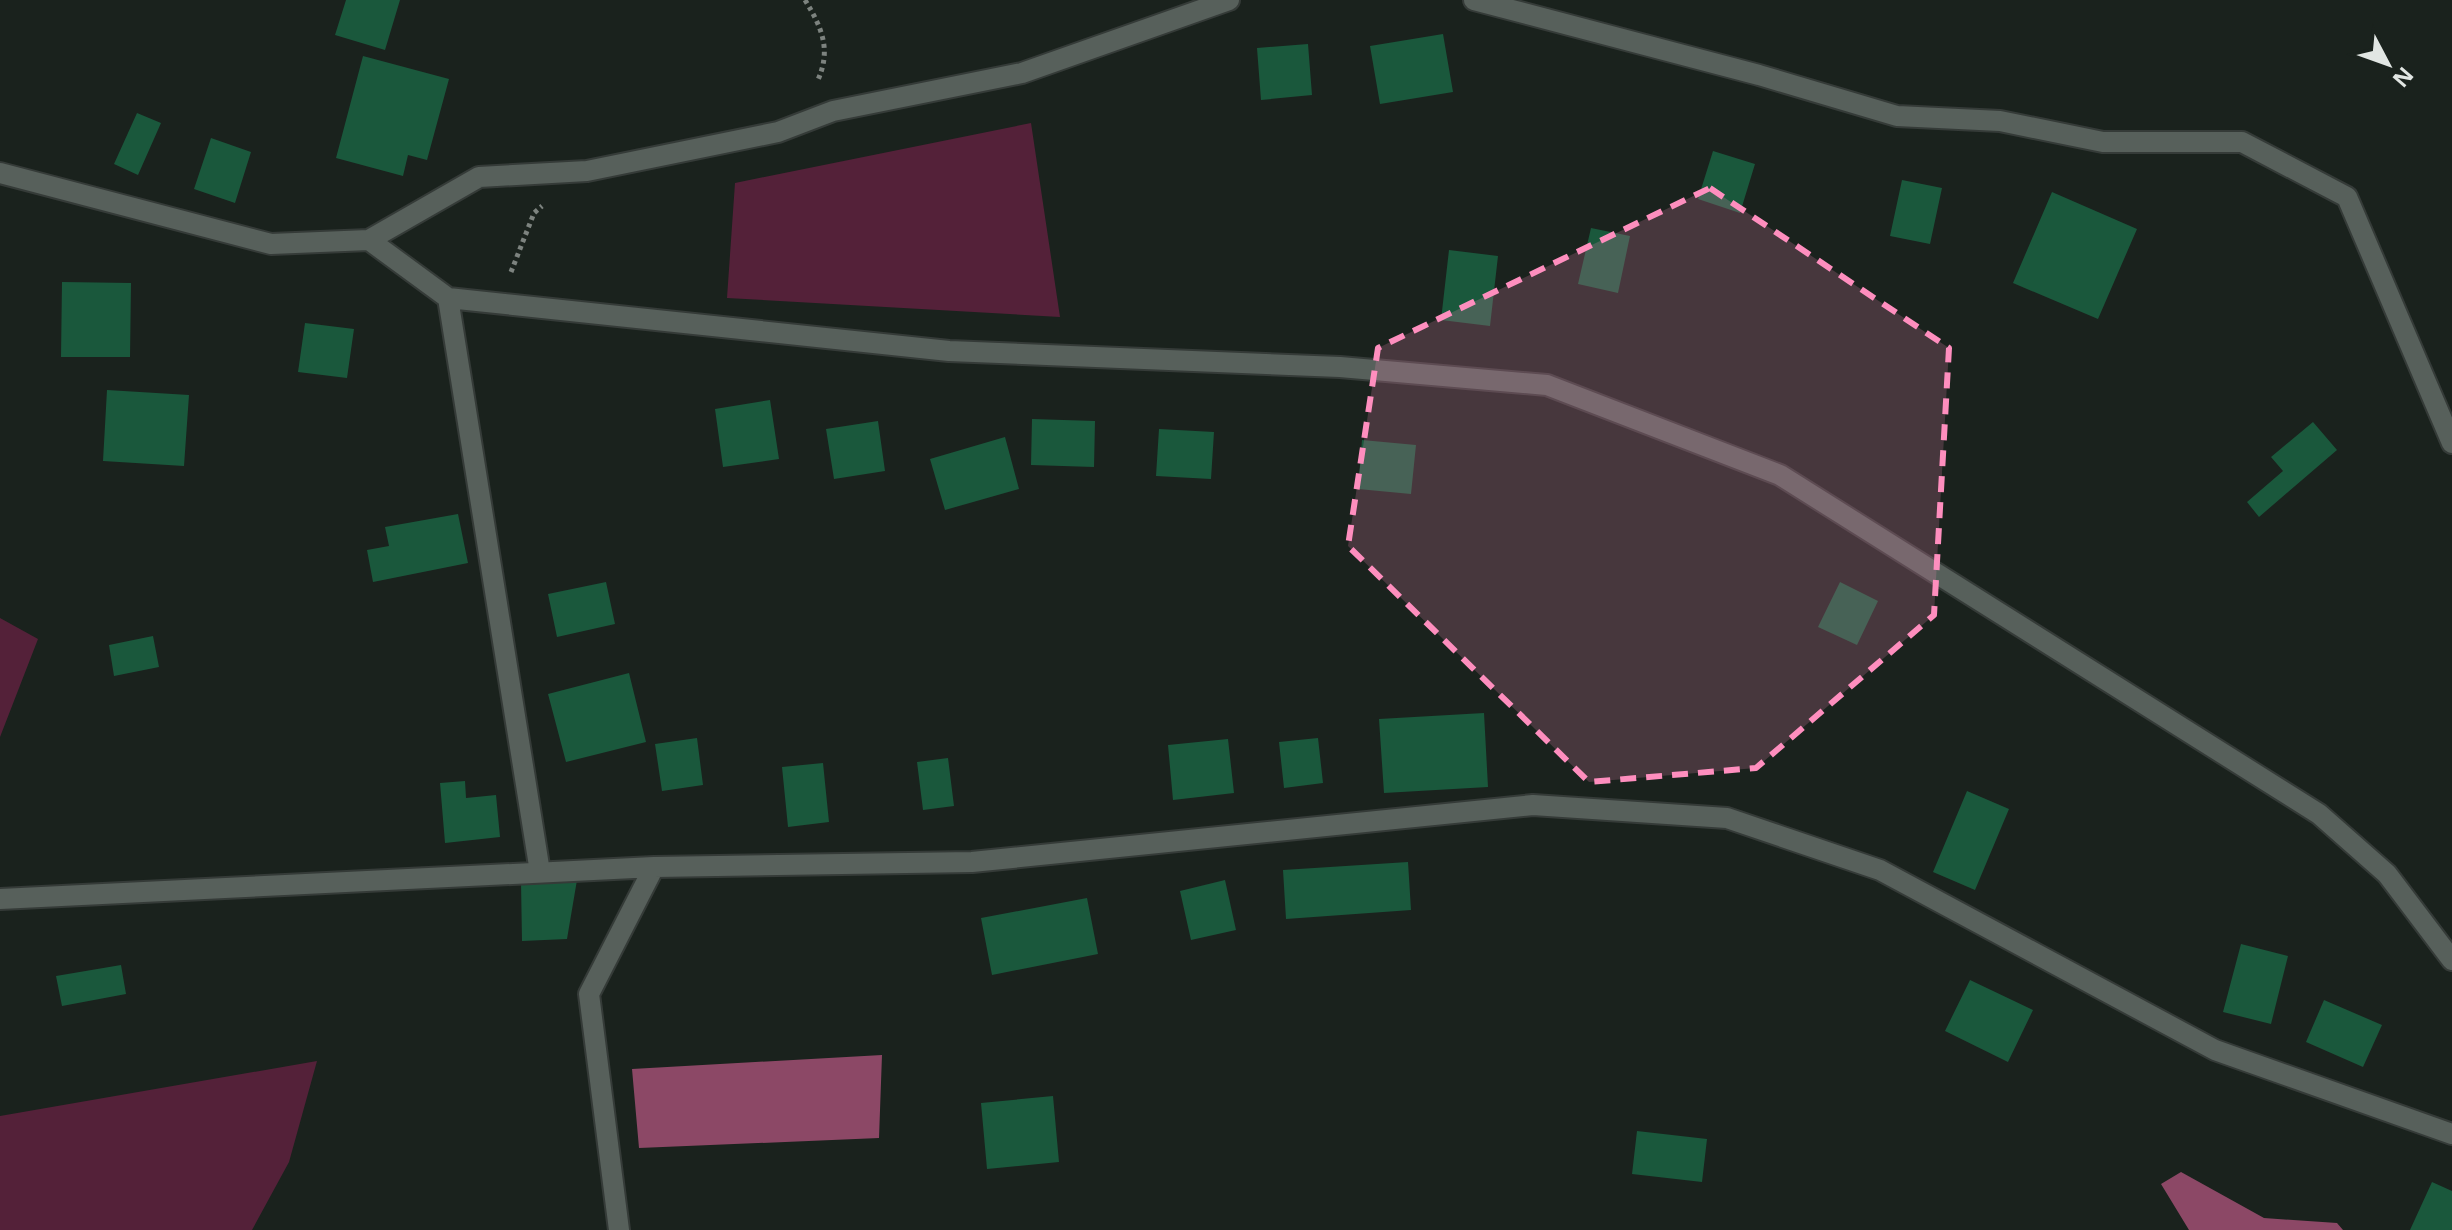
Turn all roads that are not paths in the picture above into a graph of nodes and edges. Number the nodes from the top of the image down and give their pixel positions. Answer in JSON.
{"nodes":[{"id":1,"x":1229,"y":0,"type":"edge"},
{"id":2,"x":1474,"y":0,"type":"edge"},
{"id":3,"x":0,"y":173,"type":"edge"},
{"id":4,"x":369,"y":240,"type":"junction"},
{"id":5,"x":448,"y":298,"type":"junction"},
{"id":6,"x":2452,"y":443,"type":"edge"},
{"id":7,"x":654,"y":867,"type":"junction"},
{"id":8,"x":540,"y":872,"type":"junction"},
{"id":9,"x":0,"y":899,"type":"edge"},
{"id":10,"x":2452,"y":960,"type":"edge"},
{"id":11,"x":2452,"y":1134,"type":"edge"},
{"id":12,"x":619,"y":1230,"type":"edge"}],
"edges":[{"from":1,"to":4,"type":"street"},
{"from":2,"to":6,"type":"street"},
{"from":3,"to":4,"type":"street"},
{"from":4,"to":5,"type":"street"},
{"from":5,"to":8,"type":"street"},
{"from":5,"to":10,"type":"street"},
{"from":7,"to":8,"type":"street"},
{"from":7,"to":11,"type":"street"},
{"from":7,"to":12,"type":"street"},
{"from":8,"to":9,"type":"street"}]}
